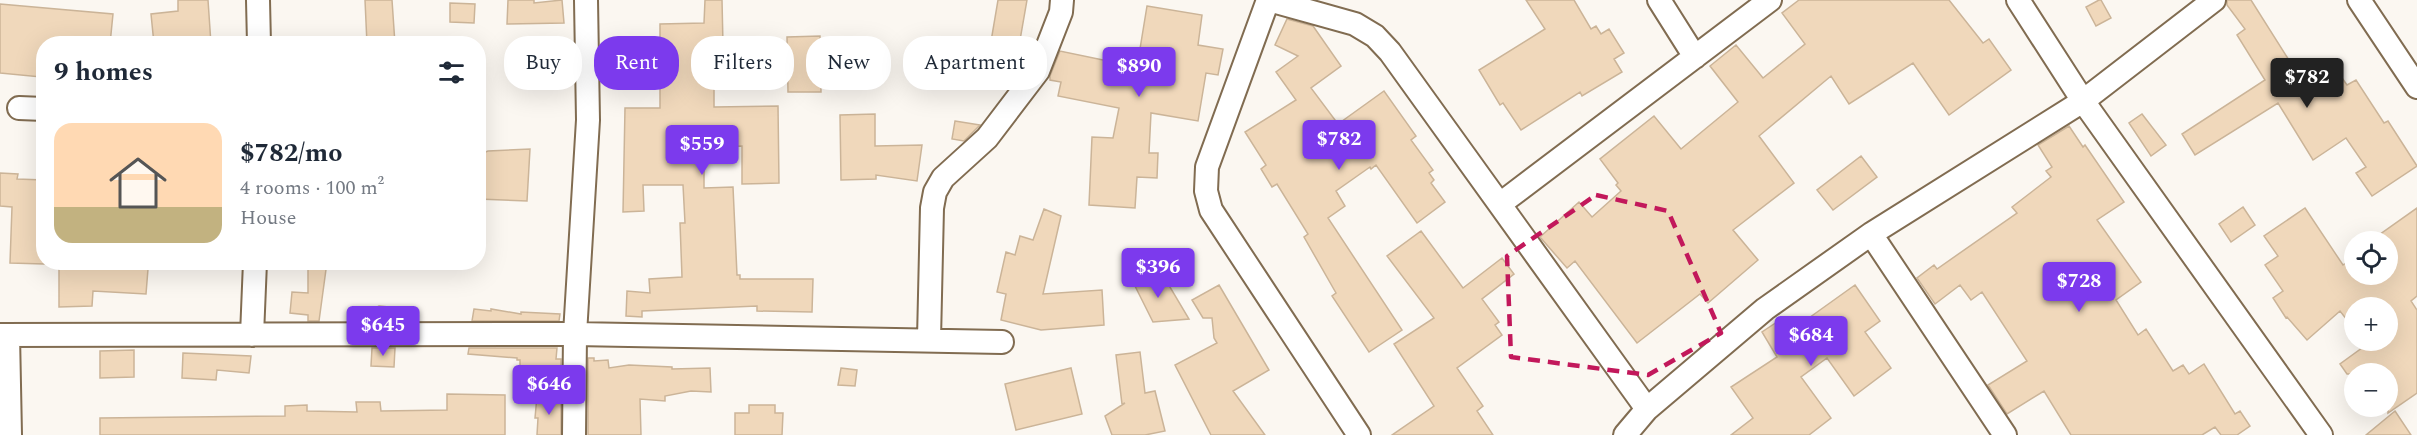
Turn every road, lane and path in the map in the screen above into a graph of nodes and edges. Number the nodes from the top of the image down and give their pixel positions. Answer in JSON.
{"nodes":[{"id":1,"x":258,"y":0,"type":"edge"},
{"id":2,"x":586,"y":0,"type":"edge"},
{"id":3,"x":1062,"y":0,"type":"edge"},
{"id":4,"x":1269,"y":0,"type":"edge"},
{"id":5,"x":1659,"y":0,"type":"edge"},
{"id":6,"x":1770,"y":0,"type":"edge"},
{"id":7,"x":2018,"y":0,"type":"edge"},
{"id":8,"x":2214,"y":0,"type":"edge"},
{"id":9,"x":2359,"y":0,"type":"edge"},
{"id":10,"x":259,"y":36,"type":"edge"},
{"id":11,"x":1695,"y":57,"type":"junction"},
{"id":12,"x":2417,"y":87,"type":"edge"},
{"id":13,"x":2083,"y":101,"type":"junction"},
{"id":14,"x":20,"y":108,"type":"dead end"},
{"id":15,"x":36,"y":109,"type":"edge"},
{"id":16,"x":1500,"y":204,"type":"junction"},
{"id":17,"x":1871,"y":234,"type":"junction"},
{"id":18,"x":255,"y":270,"type":"edge"},
{"id":19,"x":575,"y":334,"type":"junction"},
{"id":20,"x":4,"y":335,"type":"edge"},
{"id":21,"x":252,"y":335,"type":"junction"},
{"id":22,"x":929,"y":339,"type":"junction"},
{"id":23,"x":1002,"y":342,"type":"dead end"},
{"id":24,"x":1647,"y":409,"type":"junction"},
{"id":25,"x":1997,"y":432,"type":"edge"},
{"id":26,"x":10,"y":435,"type":"edge"},
{"id":27,"x":574,"y":435,"type":"edge"},
{"id":28,"x":1359,"y":435,"type":"edge"},
{"id":29,"x":1625,"y":435,"type":"edge"},
{"id":30,"x":2321,"y":435,"type":"edge"}],
"edges":[{"from":1,"to":10,"type":"street"},
{"from":2,"to":19,"type":"street"},
{"from":3,"to":22,"type":"street"},
{"from":4,"to":16,"type":"street"},
{"from":4,"to":28,"type":"street"},
{"from":5,"to":11,"type":"street"},
{"from":6,"to":11,"type":"street"},
{"from":7,"to":13,"type":"street"},
{"from":8,"to":13,"type":"street"},
{"from":9,"to":12,"type":"street"},
{"from":11,"to":16,"type":"street"},
{"from":13,"to":17,"type":"street"},
{"from":13,"to":30,"type":"street"},
{"from":14,"to":15,"type":"street"},
{"from":16,"to":24,"type":"street"},
{"from":17,"to":24,"type":"street"},
{"from":17,"to":25,"type":"street"},
{"from":18,"to":21,"type":"street"},
{"from":19,"to":21,"type":"street"},
{"from":19,"to":22,"type":"street"},
{"from":19,"to":27,"type":"street"},
{"from":20,"to":21,"type":"street"},
{"from":20,"to":26,"type":"street"},
{"from":22,"to":23,"type":"street"},
{"from":24,"to":29,"type":"street"}]}
